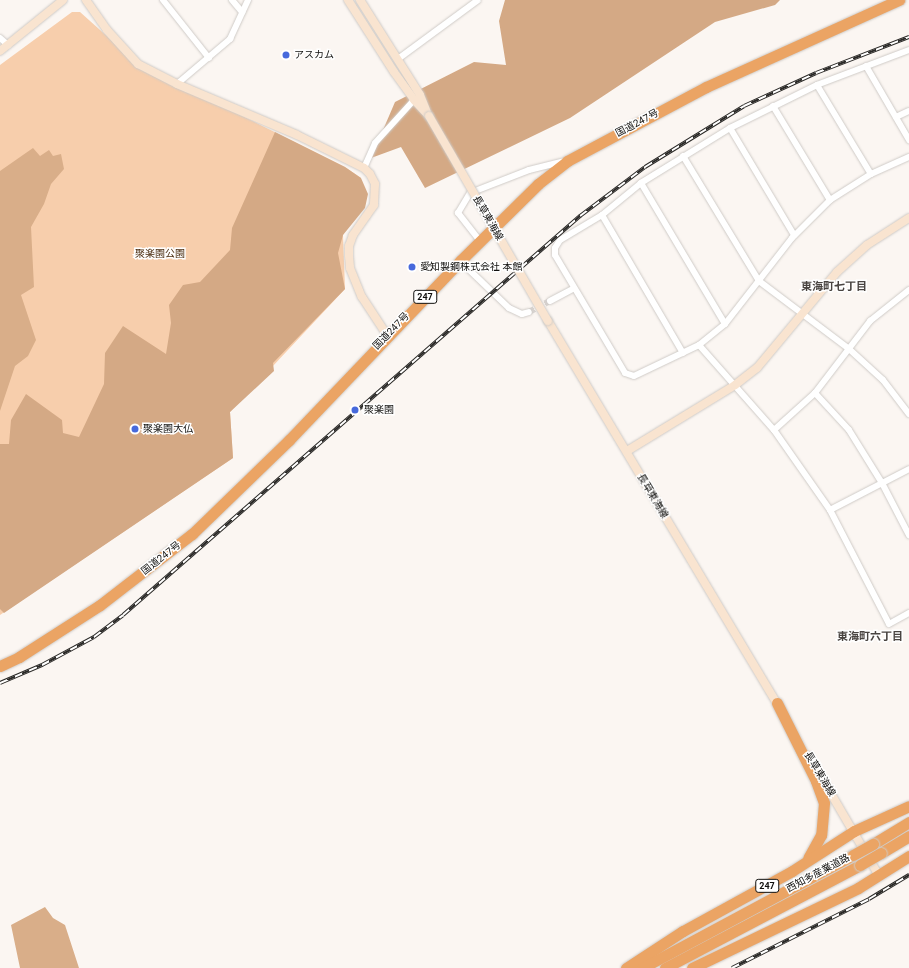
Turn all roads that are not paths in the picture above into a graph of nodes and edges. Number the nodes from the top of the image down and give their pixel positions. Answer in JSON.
{"nodes":[{"id":1,"x":62,"y":0,"type":"edge"},
{"id":2,"x":86,"y":0,"type":"edge"},
{"id":3,"x":163,"y":0,"type":"edge"},
{"id":4,"x":232,"y":0,"type":"edge"},
{"id":5,"x":248,"y":0,"type":"edge"},
{"id":6,"x":348,"y":0,"type":"edge"},
{"id":7,"x":360,"y":0,"type":"edge"},
{"id":8,"x":478,"y":0,"type":"edge"},
{"id":9,"x":899,"y":0,"type":"edge"},
{"id":10,"x":242,"y":12,"type":"junction"},
{"id":11,"x":0,"y":38,"type":"edge"},
{"id":12,"x":8,"y":45,"type":"junction"},
{"id":13,"x":909,"y":50,"type":"edge"},
{"id":14,"x":0,"y":51,"type":"edge"},
{"id":15,"x":209,"y":58,"type":"junction"},
{"id":16,"x":398,"y":59,"type":"junction"},
{"id":17,"x":866,"y":66,"type":"junction"},
{"id":18,"x":177,"y":84,"type":"junction"},
{"id":19,"x":817,"y":85,"type":"junction"},
{"id":20,"x":414,"y":100,"type":"junction"},
{"id":21,"x":773,"y":106,"type":"junction"},
{"id":22,"x":909,"y":111,"type":"edge"},
{"id":23,"x":429,"y":116,"type":"junction"},
{"id":24,"x":896,"y":118,"type":"junction"},
{"id":25,"x":730,"y":128,"type":"junction"},
{"id":26,"x":909,"y":140,"type":"edge"},
{"id":27,"x":683,"y":156,"type":"junction"},
{"id":28,"x":909,"y":157,"type":"edge"},
{"id":29,"x":568,"y":161,"type":"junction"},
{"id":30,"x":364,"y":168,"type":"junction"},
{"id":31,"x":871,"y":174,"type":"junction"},
{"id":32,"x":641,"y":183,"type":"junction"},
{"id":33,"x":830,"y":200,"type":"junction"},
{"id":34,"x":602,"y":215,"type":"junction"},
{"id":35,"x":909,"y":218,"type":"edge"},
{"id":36,"x":794,"y":236,"type":"junction"},
{"id":37,"x":480,"y":241,"type":"junction"},
{"id":38,"x":460,"y":261,"type":"junction"},
{"id":39,"x":759,"y":281,"type":"junction"},
{"id":40,"x":574,"y":288,"type":"junction"},
{"id":41,"x":909,"y":290,"type":"edge"},
{"id":42,"x":550,"y":301,"type":"tunnel mouth"},
{"id":43,"x":529,"y":312,"type":"tunnel mouth"},
{"id":44,"x":802,"y":314,"type":"junction"},
{"id":45,"x":725,"y":324,"type":"junction"},
{"id":46,"x":387,"y":335,"type":"junction"},
{"id":47,"x":699,"y":345,"type":"junction"},
{"id":48,"x":848,"y":348,"type":"junction"},
{"id":49,"x":683,"y":353,"type":"junction"},
{"id":50,"x":735,"y":385,"type":"junction"},
{"id":51,"x":815,"y":393,"type":"junction"},
{"id":52,"x":909,"y":414,"type":"edge"},
{"id":53,"x":774,"y":430,"type":"junction"},
{"id":54,"x":627,"y":452,"type":"junction"},
{"id":55,"x":909,"y":469,"type":"edge"},
{"id":56,"x":882,"y":483,"type":"junction"},
{"id":57,"x":830,"y":510,"type":"junction"},
{"id":58,"x":909,"y":535,"type":"edge"},
{"id":59,"x":909,"y":613,"type":"edge"},
{"id":60,"x":0,"y":666,"type":"edge"},
{"id":61,"x":777,"y":703,"type":"junction"},
{"id":62,"x":909,"y":806,"type":"edge"},
{"id":63,"x":909,"y":822,"type":"edge"},
{"id":64,"x":854,"y":831,"type":"junction"},
{"id":65,"x":909,"y":836,"type":"edge"},
{"id":66,"x":909,"y":856,"type":"edge"},
{"id":67,"x":792,"y":871,"type":"junction"},
{"id":68,"x":878,"y":876,"type":"junction"},
{"id":69,"x":626,"y":968,"type":"edge"},
{"id":70,"x":642,"y":968,"type":"edge"},
{"id":71,"x":664,"y":968,"type":"edge"},
{"id":72,"x":692,"y":968,"type":"edge"}],
"edges":[{"from":1,"to":12,"type":"main road"},
{"from":2,"to":18,"type":"main road"},
{"from":3,"to":15,"type":"street"},
{"from":4,"to":10,"type":"street"},
{"from":5,"to":10,"type":"street"},
{"from":6,"to":20,"type":"main road","name":"長草東海線"},
{"from":7,"to":16,"type":"main road","name":"長草東海線"},
{"from":8,"to":16,"type":"street"},
{"from":9,"to":29,"type":"highway","name":"国道247号","number":"247"},
{"from":10,"to":15,"type":"street"},
{"from":11,"to":12,"type":"street"},
{"from":12,"to":14,"type":"main road"},
{"from":13,"to":17,"type":"street"},
{"from":15,"to":18,"type":"street"},
{"from":16,"to":23,"type":"main road","name":"長草東海線"},
{"from":17,"to":19,"type":"street"},
{"from":17,"to":24,"type":"street"},
{"from":18,"to":30,"type":"main road"},
{"from":19,"to":21,"type":"street"},
{"from":19,"to":31,"type":"street"},
{"from":20,"to":23,"type":"main road","name":"長草東海線"},
{"from":20,"to":30,"type":"street"},
{"from":21,"to":25,"type":"street"},
{"from":21,"to":33,"type":"street"},
{"from":22,"to":24,"type":"street"},
{"from":23,"to":54,"type":"main road","name":"長草東海線","bridge":true},
{"from":24,"to":26,"type":"street"},
{"from":25,"to":27,"type":"street"},
{"from":25,"to":36,"type":"street"},
{"from":27,"to":32,"type":"street"},
{"from":27,"to":39,"type":"street"},
{"from":28,"to":31,"type":"street"},
{"from":29,"to":37,"type":"highway","name":"国道247号","number":"247"},
{"from":29,"to":37,"type":"street"},
{"from":30,"to":46,"type":"main road"},
{"from":31,"to":33,"type":"street"},
{"from":32,"to":34,"type":"street"},
{"from":32,"to":45,"type":"street"},
{"from":33,"to":36,"type":"street"},
{"from":34,"to":40,"type":"street"},
{"from":34,"to":49,"type":"street"},
{"from":35,"to":44,"type":"main road"},
{"from":36,"to":39,"type":"street"},
{"from":37,"to":38,"type":"highway","name":"国道247号","number":"247"},
{"from":38,"to":43,"type":"street"},
{"from":38,"to":46,"type":"highway","name":"国道247号","number":"247"},
{"from":39,"to":44,"type":"street"},
{"from":39,"to":45,"type":"street"},
{"from":40,"to":42,"type":"street"},
{"from":40,"to":49,"type":"street"},
{"from":41,"to":48,"type":"street"},
{"from":44,"to":48,"type":"street"},
{"from":44,"to":50,"type":"main road"},
{"from":45,"to":47,"type":"street"},
{"from":46,"to":60,"type":"highway","name":"国道247号","number":"247"},
{"from":47,"to":49,"type":"street"},
{"from":47,"to":50,"type":"street"},
{"from":48,"to":51,"type":"street"},
{"from":48,"to":52,"type":"street"},
{"from":50,"to":53,"type":"street"},
{"from":50,"to":54,"type":"main road"},
{"from":51,"to":53,"type":"street"},
{"from":51,"to":56,"type":"street"},
{"from":53,"to":57,"type":"street"},
{"from":54,"to":61,"type":"main road","name":"長草東海線"},
{"from":55,"to":56,"type":"street"},
{"from":56,"to":57,"type":"street"},
{"from":56,"to":58,"type":"street"},
{"from":57,"to":59,"type":"street"},
{"from":61,"to":64,"type":"main road","name":"長草東海線"},
{"from":61,"to":67,"type":"highway"},
{"from":62,"to":64,"type":"highway","number":"247"},
{"from":63,"to":70,"type":"highway","name":"西知多産業道路","number":"247","bridge":true},
{"from":64,"to":67,"type":"highway","number":"247"},
{"from":64,"to":68,"type":"main road","name":"長草東海線"},
{"from":65,"to":71,"type":"highway","name":"西知多産業道路","number":"247","bridge":true},
{"from":66,"to":68,"type":"highway"},
{"from":67,"to":69,"type":"highway","number":"247"},
{"from":68,"to":72,"type":"highway"}]}
